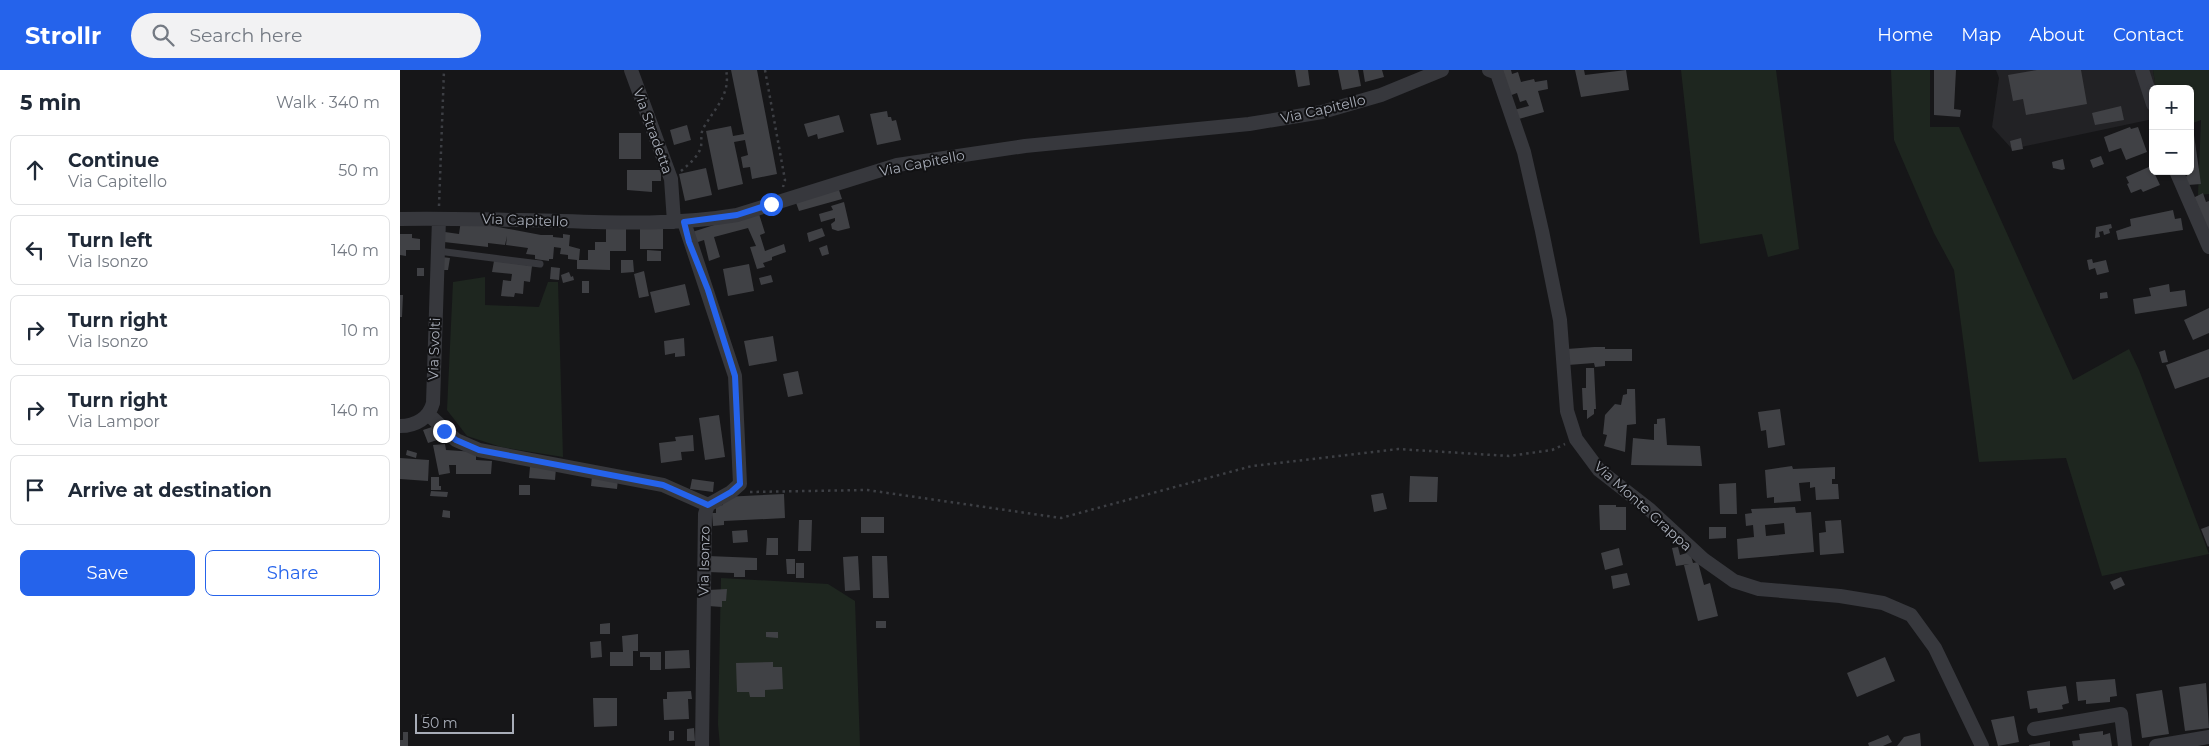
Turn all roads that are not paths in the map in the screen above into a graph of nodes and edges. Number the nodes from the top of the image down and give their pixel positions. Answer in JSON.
{"nodes":[{"id":1,"x":631,"y":70,"type":"edge"},
{"id":2,"x":1442,"y":70,"type":"edge"},
{"id":3,"x":1489,"y":70,"type":"edge"},
{"id":4,"x":2142,"y":70,"type":"edge"},
{"id":5,"x":2149,"y":92,"type":"edge"},
{"id":6,"x":2178,"y":175,"type":"edge"},
{"id":7,"x":439,"y":218,"type":"junction"},
{"id":8,"x":400,"y":219,"type":"edge"},
{"id":9,"x":679,"y":222,"type":"junction"},
{"id":10,"x":2209,"y":247,"type":"edge"},
{"id":11,"x":438,"y":251,"type":"junction"},
{"id":12,"x":540,"y":264,"type":"dead end"},
{"id":13,"x":428,"y":414,"type":"junction"},
{"id":14,"x":400,"y":426,"type":"edge"},
{"id":15,"x":708,"y":505,"type":"junction"},
{"id":16,"x":2034,"y":729,"type":"dead end"},
{"id":17,"x":2209,"y":737,"type":"edge"},
{"id":18,"x":702,"y":746,"type":"edge"},
{"id":19,"x":1982,"y":746,"type":"edge"},
{"id":20,"x":2125,"y":746,"type":"edge"},
{"id":21,"x":2156,"y":746,"type":"edge"}],
"edges":[{"from":1,"to":9,"type":"street","name":"Via Stradetta"},
{"from":2,"to":9,"type":"street","name":"Via Capitello"},
{"from":3,"to":19,"type":"street","name":"Via Monte Grappa"},
{"from":4,"to":5,"type":"street"},
{"from":6,"to":10,"type":"street"},
{"from":7,"to":8,"type":"street","name":"Via Capitello"},
{"from":7,"to":9,"type":"street","name":"Via Capitello"},
{"from":7,"to":11,"type":"street","name":"Via Svolti"},
{"from":9,"to":15,"type":"street"},
{"from":11,"to":12,"type":"lane"},
{"from":11,"to":13,"type":"street","name":"Via Svolti"},
{"from":13,"to":14,"type":"street"},
{"from":13,"to":15,"type":"street"},
{"from":15,"to":18,"type":"street","name":"Via Isonzo"},
{"from":16,"to":20,"type":"street"},
{"from":17,"to":21,"type":"street"}]}
